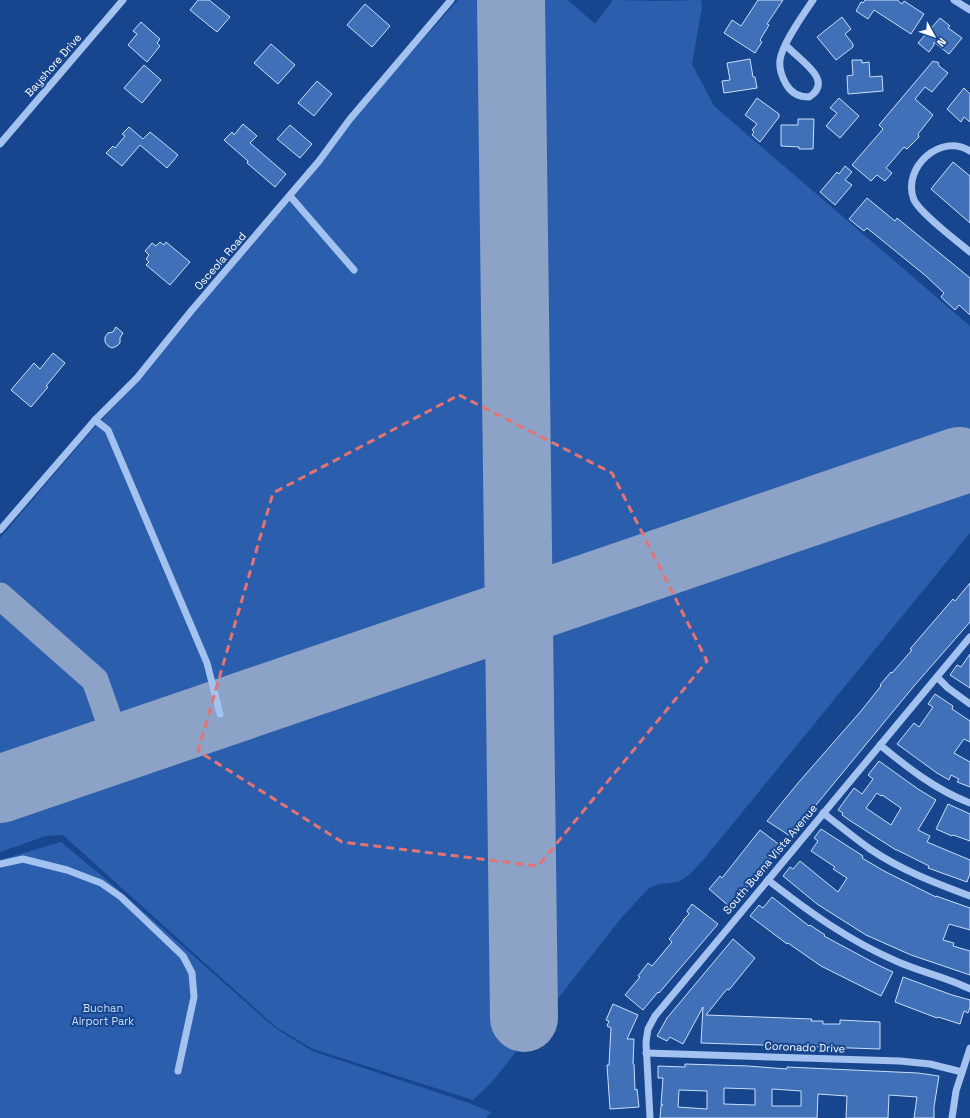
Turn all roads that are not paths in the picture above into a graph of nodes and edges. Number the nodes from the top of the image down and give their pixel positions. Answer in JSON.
{"nodes":[{"id":1,"x":123,"y":0,"type":"edge"},
{"id":2,"x":451,"y":0,"type":"edge"},
{"id":3,"x":813,"y":0,"type":"edge"},
{"id":4,"x":954,"y":0,"type":"edge"},
{"id":5,"x":970,"y":10,"type":"edge"},
{"id":6,"x":786,"y":45,"type":"junction"},
{"id":7,"x":0,"y":144,"type":"edge"},
{"id":8,"x":970,"y":150,"type":"edge"},
{"id":9,"x":290,"y":196,"type":"junction"},
{"id":10,"x":970,"y":252,"type":"edge"},
{"id":11,"x":354,"y":270,"type":"dead end"},
{"id":12,"x":94,"y":420,"type":"junction"},
{"id":13,"x":0,"y":530,"type":"edge"},
{"id":14,"x":970,"y":637,"type":"edge"},
{"id":15,"x":936,"y":677,"type":"junction"},
{"id":16,"x":970,"y":704,"type":"edge"},
{"id":17,"x":220,"y":714,"type":"dead end"},
{"id":18,"x":880,"y":745,"type":"junction"},
{"id":19,"x":970,"y":803,"type":"edge"},
{"id":20,"x":824,"y":813,"type":"junction"},
{"id":21,"x":0,"y":864,"type":"edge"},
{"id":22,"x":768,"y":880,"type":"junction"},
{"id":23,"x":970,"y":896,"type":"edge"},
{"id":24,"x":970,"y":989,"type":"edge"},
{"id":25,"x":970,"y":1048,"type":"edge"},
{"id":26,"x":646,"y":1054,"type":"junction"},
{"id":27,"x":178,"y":1071,"type":"dead end"},
{"id":28,"x":962,"y":1072,"type":"junction"},
{"id":29,"x":650,"y":1118,"type":"edge"},
{"id":30,"x":952,"y":1118,"type":"edge"}],
"edges":[{"from":1,"to":7,"type":"street","name":"Bayshore Drive"},
{"from":2,"to":9,"type":"street","name":"Osceola Road"},
{"from":3,"to":6,"type":"street"},
{"from":4,"to":5,"type":"street"},
{"from":6,"to":6,"type":"street"},
{"from":8,"to":10,"type":"street"},
{"from":9,"to":11,"type":"street"},
{"from":9,"to":12,"type":"street","name":"Osceola Road"},
{"from":12,"to":13,"type":"street","name":"Osceola Road"},
{"from":12,"to":17,"type":"street"},
{"from":14,"to":15,"type":"street","name":"South Buena Vista Avenue"},
{"from":15,"to":16,"type":"street"},
{"from":15,"to":18,"type":"street","name":"South Buena Vista Avenue"},
{"from":18,"to":19,"type":"street"},
{"from":18,"to":20,"type":"street","name":"South Buena Vista Avenue"},
{"from":20,"to":22,"type":"street","name":"South Buena Vista Avenue"},
{"from":20,"to":23,"type":"street"},
{"from":21,"to":27,"type":"street"},
{"from":22,"to":24,"type":"street"},
{"from":22,"to":26,"type":"street","name":"South Buena Vista Avenue"},
{"from":25,"to":28,"type":"street"},
{"from":26,"to":28,"type":"street","name":"Coronado Drive"},
{"from":26,"to":29,"type":"street","name":"South Buena Vista Avenue"},
{"from":28,"to":30,"type":"street"}]}
